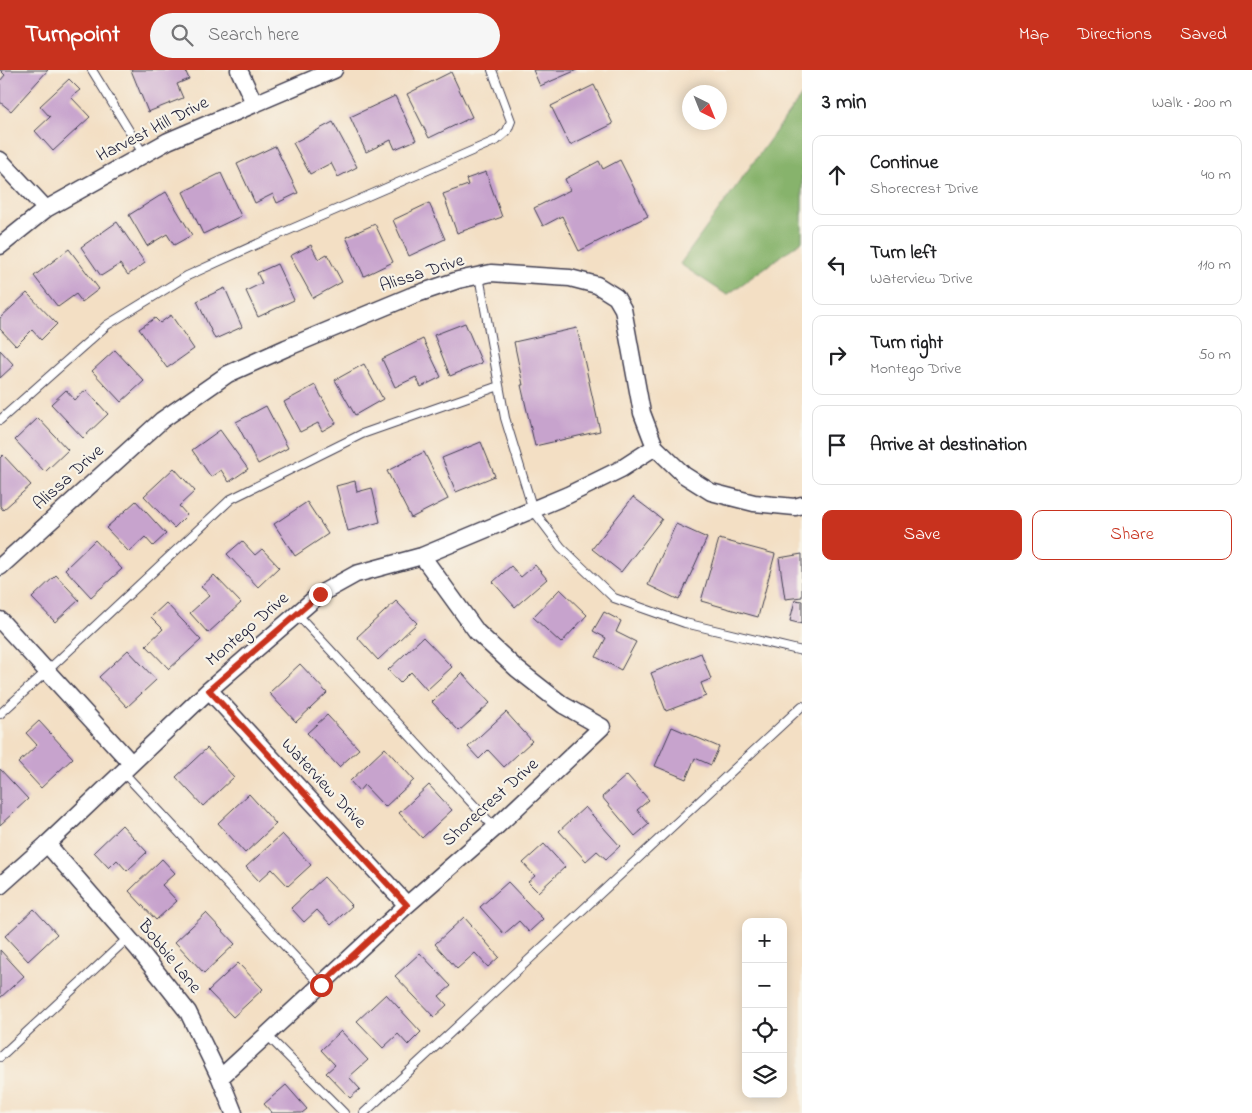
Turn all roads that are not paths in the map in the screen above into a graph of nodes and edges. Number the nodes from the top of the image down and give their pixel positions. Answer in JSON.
{"nodes":[{"id":1,"x":92,"y":70,"type":"edge"},
{"id":2,"x":239,"y":70,"type":"edge"},
{"id":3,"x":334,"y":70,"type":"edge"},
{"id":4,"x":492,"y":70,"type":"edge"},
{"id":5,"x":254,"y":104,"type":"junction"},
{"id":6,"x":144,"y":154,"type":"junction"},
{"id":7,"x":0,"y":160,"type":"edge"},
{"id":8,"x":46,"y":209,"type":"junction"},
{"id":9,"x":0,"y":246,"type":"edge"},
{"id":10,"x":479,"y":276,"type":"junction"},
{"id":11,"x":499,"y":386,"type":"junction"},
{"id":12,"x":0,"y":420,"type":"edge"},
{"id":13,"x":655,"y":447,"type":"junction"},
{"id":14,"x":802,"y":506,"type":"edge"},
{"id":15,"x":533,"y":510,"type":"junction"},
{"id":16,"x":422,"y":556,"type":"junction"},
{"id":17,"x":0,"y":567,"type":"edge"},
{"id":18,"x":297,"y":614,"type":"junction"},
{"id":19,"x":0,"y":620,"type":"edge"},
{"id":20,"x":802,"y":651,"type":"edge"},
{"id":21,"x":47,"y":672,"type":"junction"},
{"id":22,"x":209,"y":690,"type":"junction"},
{"id":23,"x":802,"y":706,"type":"edge"},
{"id":24,"x":0,"y":714,"type":"edge"},
{"id":25,"x":127,"y":767,"type":"junction"},
{"id":26,"x":496,"y":828,"type":"junction"},
{"id":27,"x":47,"y":844,"type":"junction"},
{"id":28,"x":0,"y":886,"type":"edge"},
{"id":29,"x":407,"y":905,"type":"junction"},
{"id":30,"x":128,"y":938,"type":"junction"},
{"id":31,"x":321,"y":985,"type":"junction"},
{"id":32,"x":267,"y":1035,"type":"junction"},
{"id":33,"x":0,"y":1057,"type":"edge"},
{"id":34,"x":220,"y":1078,"type":"junction"},
{"id":35,"x":234,"y":1113,"type":"edge"},
{"id":36,"x":344,"y":1113,"type":"edge"},
{"id":37,"x":364,"y":1113,"type":"edge"}],
"edges":[{"from":1,"to":6,"type":"lane"},
{"from":2,"to":5,"type":"street"},
{"from":3,"to":5,"type":"street","name":"Harvest Hill Drive"},
{"from":4,"to":12,"type":"lane"},
{"from":5,"to":6,"type":"street","name":"Harvest Hill Drive"},
{"from":6,"to":8,"type":"street","name":"Harvest Hill Drive"},
{"from":7,"to":8,"type":"street"},
{"from":8,"to":9,"type":"street","name":"Harvest Hill Drive"},
{"from":10,"to":11,"type":"lane"},
{"from":10,"to":13,"type":"street","name":"Alissa Drive"},
{"from":10,"to":17,"type":"street","name":"Alissa Drive"},
{"from":11,"to":15,"type":"lane"},
{"from":11,"to":21,"type":"lane"},
{"from":13,"to":14,"type":"street","name":"Alissa Drive"},
{"from":13,"to":15,"type":"street","name":"Montego Drive"},
{"from":15,"to":16,"type":"street","name":"Montego Drive"},
{"from":15,"to":20,"type":"lane"},
{"from":16,"to":18,"type":"street","name":"Montego Drive"},
{"from":16,"to":26,"type":"street","name":"Shorecrest Drive"},
{"from":18,"to":22,"type":"street","name":"Montego Drive"},
{"from":18,"to":26,"type":"lane"},
{"from":19,"to":21,"type":"street"},
{"from":21,"to":24,"type":"lane"},
{"from":21,"to":25,"type":"street"},
{"from":22,"to":25,"type":"street","name":"Montego Drive"},
{"from":22,"to":29,"type":"street","name":"Waterview Drive"},
{"from":23,"to":37,"type":"lane"},
{"from":25,"to":27,"type":"street","name":"Montego Drive"},
{"from":25,"to":31,"type":"lane"},
{"from":26,"to":29,"type":"street","name":"Shorecrest Drive"},
{"from":27,"to":28,"type":"street","name":"Montego Drive"},
{"from":27,"to":30,"type":"street","name":"Bobbie Lane"},
{"from":29,"to":31,"type":"street","name":"Shorecrest Drive"},
{"from":30,"to":33,"type":"lane"},
{"from":30,"to":34,"type":"street","name":"Bobbie Lane"},
{"from":31,"to":32,"type":"street","name":"Shorecrest Drive"},
{"from":32,"to":34,"type":"street","name":"Shorecrest Drive"},
{"from":32,"to":36,"type":"lane"},
{"from":34,"to":35,"type":"street","name":"Bobbie Lane"}]}
